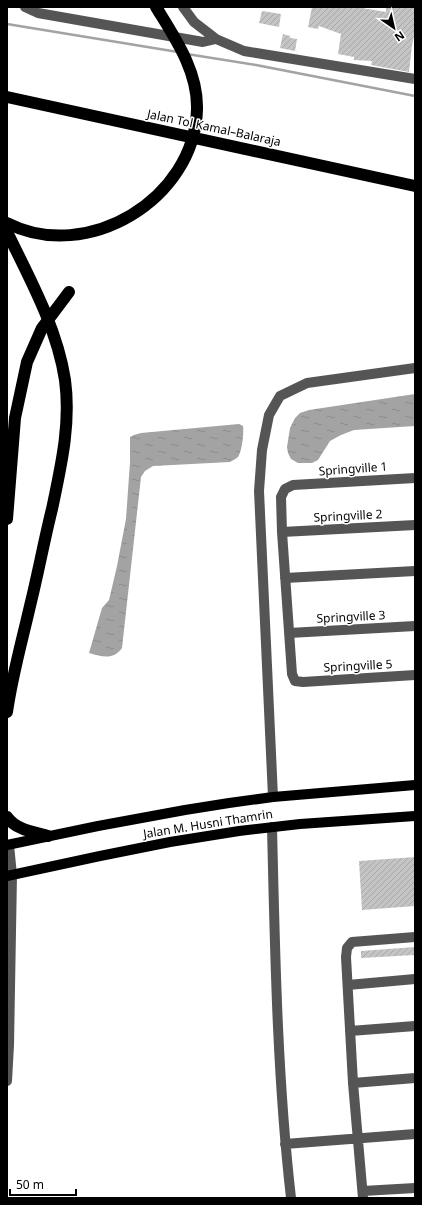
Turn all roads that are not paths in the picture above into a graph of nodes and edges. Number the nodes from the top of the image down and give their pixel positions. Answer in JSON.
{"nodes":[{"id":1,"x":25,"y":7,"type":"edge"},
{"id":2,"x":156,"y":7,"type":"edge"},
{"id":3,"x":183,"y":7,"type":"edge"},
{"id":4,"x":216,"y":40,"type":"junction"},
{"id":5,"x":415,"y":78,"type":"edge"},
{"id":6,"x":7,"y":97,"type":"edge"},
{"id":7,"x":415,"y":186,"type":"edge"},
{"id":8,"x":7,"y":223,"type":"edge"},
{"id":9,"x":7,"y":232,"type":"edge"},
{"id":10,"x":68,"y":292,"type":"dead end"},
{"id":11,"x":415,"y":368,"type":"edge"},
{"id":12,"x":415,"y":478,"type":"edge"},
{"id":13,"x":7,"y":519,"type":"edge"},
{"id":14,"x":415,"y":525,"type":"edge"},
{"id":15,"x":282,"y":532,"type":"junction"},
{"id":16,"x":415,"y":571,"type":"edge"},
{"id":17,"x":285,"y":578,"type":"junction"},
{"id":18,"x":415,"y":626,"type":"edge"},
{"id":19,"x":289,"y":633,"type":"junction"},
{"id":20,"x":415,"y":675,"type":"edge"},
{"id":21,"x":7,"y":712,"type":"edge"},
{"id":22,"x":415,"y":785,"type":"edge"},
{"id":23,"x":273,"y":797,"type":"junction"},
{"id":24,"x":415,"y":816,"type":"edge"},
{"id":25,"x":7,"y":817,"type":"edge"},
{"id":26,"x":272,"y":827,"type":"junction"},
{"id":27,"x":48,"y":836,"type":"junction"},
{"id":28,"x":8,"y":845,"type":"edge"},
{"id":29,"x":9,"y":875,"type":"edge"},
{"id":30,"x":415,"y":937,"type":"edge"},
{"id":31,"x":7,"y":939,"type":"edge"},
{"id":32,"x":11,"y":953,"type":"junction"},
{"id":33,"x":415,"y":979,"type":"edge"},
{"id":34,"x":348,"y":985,"type":"junction"},
{"id":35,"x":415,"y":1026,"type":"edge"},
{"id":36,"x":350,"y":1031,"type":"junction"},
{"id":37,"x":415,"y":1078,"type":"edge"},
{"id":38,"x":7,"y":1081,"type":"edge"},
{"id":39,"x":353,"y":1083,"type":"junction"},
{"id":40,"x":415,"y":1134,"type":"edge"},
{"id":41,"x":358,"y":1138,"type":"junction"},
{"id":42,"x":285,"y":1144,"type":"junction"},
{"id":43,"x":415,"y":1188,"type":"edge"},
{"id":44,"x":363,"y":1194,"type":"edge"},
{"id":45,"x":292,"y":1198,"type":"edge"}],
"edges":[{"from":1,"to":4,"type":"street"},
{"from":2,"to":8,"type":"highway"},
{"from":3,"to":4,"type":"street"},
{"from":4,"to":5,"type":"street"},
{"from":6,"to":7,"type":"highway","name":"Jalan Tol Kamal–Balaraja"},
{"from":9,"to":21,"type":"highway"},
{"from":10,"to":13,"type":"highway"},
{"from":11,"to":23,"type":"street"},
{"from":12,"to":15,"type":"street","name":"Springville 1"},
{"from":14,"to":15,"type":"street","name":"Springville 2"},
{"from":15,"to":17,"type":"street"},
{"from":16,"to":17,"type":"street"},
{"from":17,"to":19,"type":"street"},
{"from":18,"to":19,"type":"street","name":"Springville 3"},
{"from":19,"to":20,"type":"street","name":"Springville 5"},
{"from":22,"to":23,"type":"main road","name":"Jalan M. Husni Thamrin"},
{"from":23,"to":27,"type":"main road","name":"Jalan M. Husni Thamrin"},
{"from":24,"to":26,"type":"main road","name":"Jalan M. Husni Thamrin"},
{"from":25,"to":27,"type":"highway"},
{"from":26,"to":29,"type":"main road","name":"Jalan M. Husni Thamrin"},
{"from":26,"to":42,"type":"street"},
{"from":27,"to":28,"type":"main road","name":"Jalan M. Husni Thamrin"},
{"from":28,"to":29,"type":"street"},
{"from":29,"to":32,"type":"street"},
{"from":30,"to":34,"type":"street"},
{"from":31,"to":32,"type":"street"},
{"from":32,"to":38,"type":"street"},
{"from":33,"to":34,"type":"street"},
{"from":34,"to":36,"type":"street"},
{"from":35,"to":36,"type":"street"},
{"from":36,"to":39,"type":"street"},
{"from":37,"to":39,"type":"street"},
{"from":39,"to":41,"type":"street"},
{"from":40,"to":41,"type":"street"},
{"from":41,"to":42,"type":"street"},
{"from":41,"to":44,"type":"street"},
{"from":42,"to":45,"type":"street"},
{"from":43,"to":44,"type":"street"}]}
